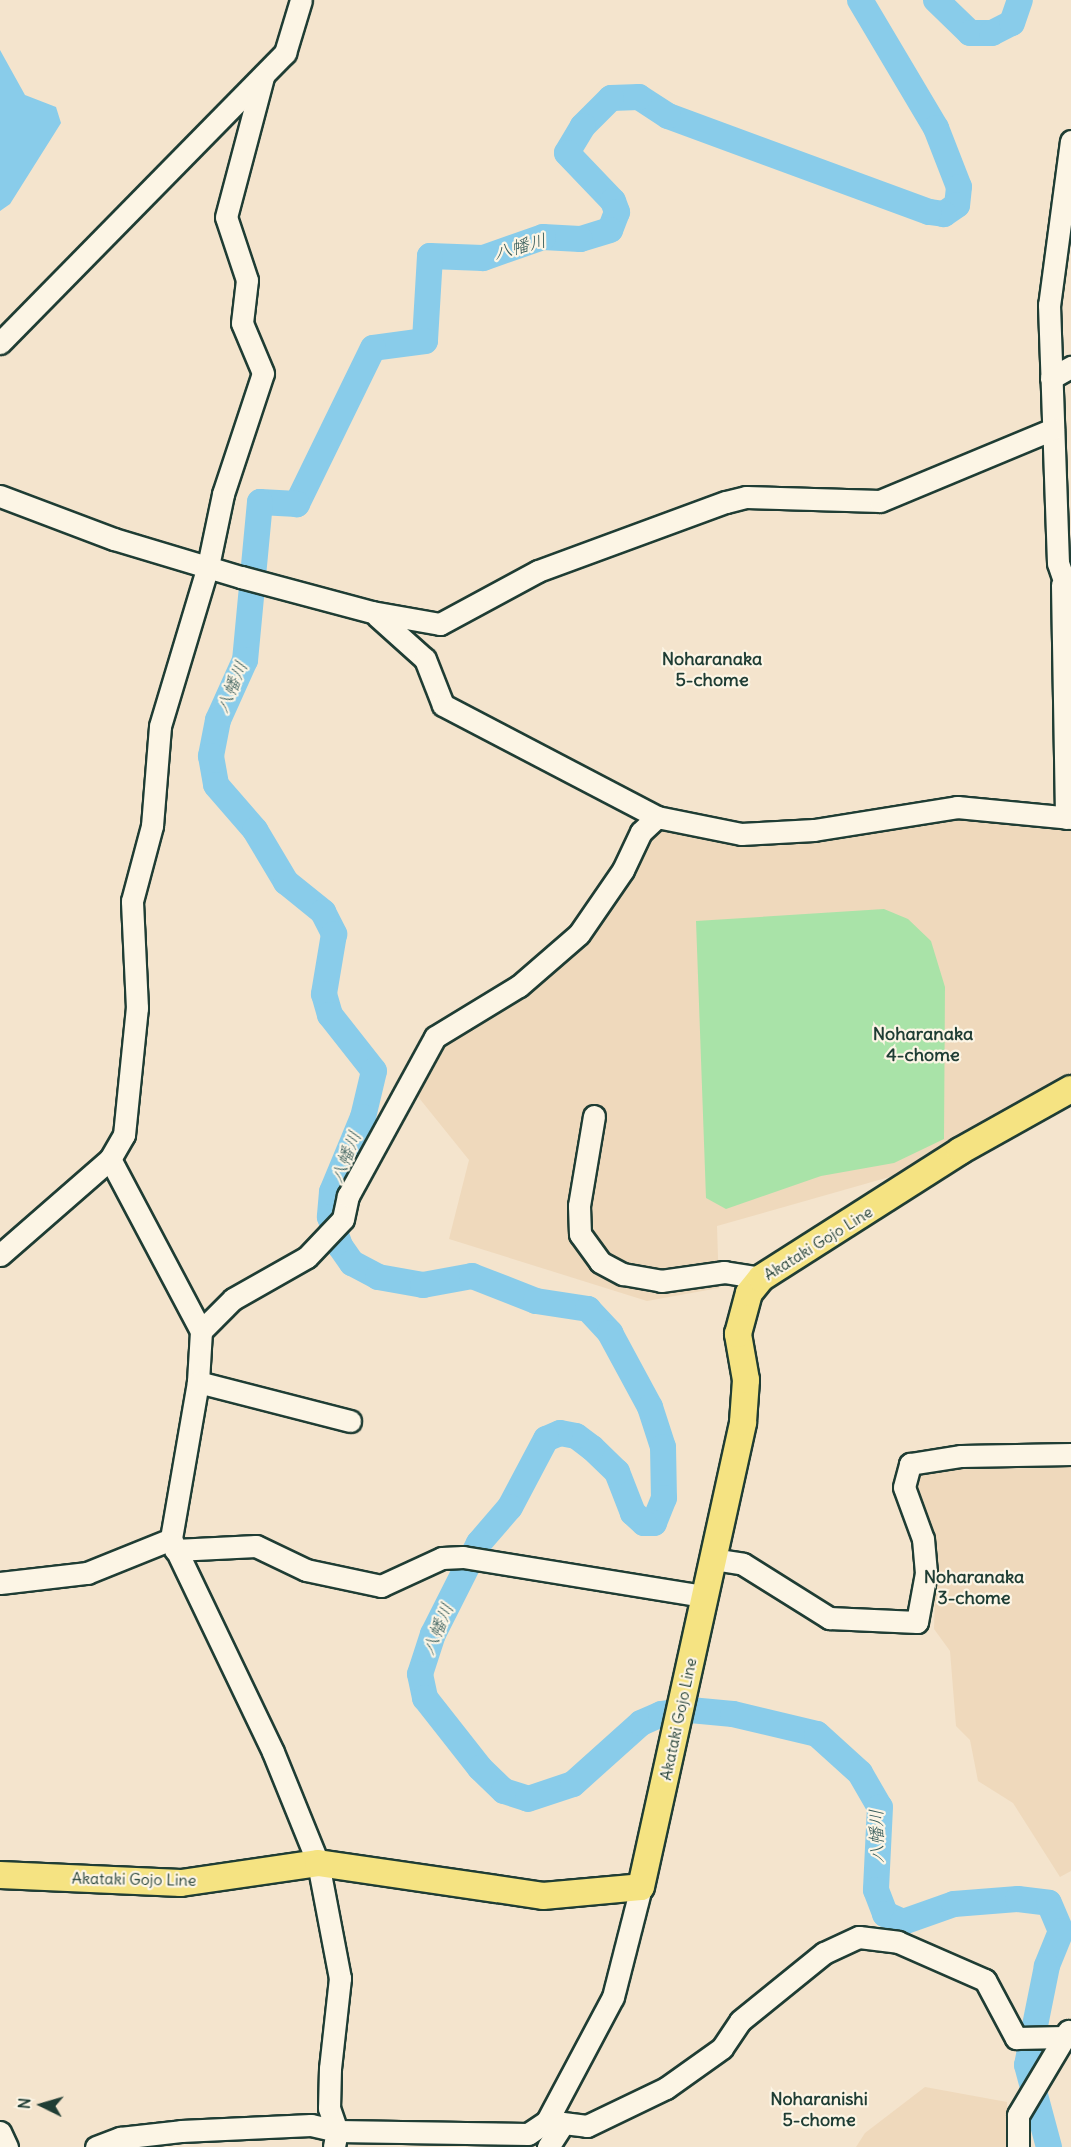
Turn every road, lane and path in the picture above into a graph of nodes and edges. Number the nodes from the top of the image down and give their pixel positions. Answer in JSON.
{"nodes":[{"id":1,"x":301,"y":0,"type":"edge"},
{"id":2,"x":263,"y":77,"type":"junction"},
{"id":3,"x":1071,"y":141,"type":"edge"},
{"id":4,"x":1,"y":339,"type":"edge"},
{"id":5,"x":1071,"y":367,"type":"edge"},
{"id":6,"x":1051,"y":378,"type":"junction"},
{"id":7,"x":1053,"y":429,"type":"junction"},
{"id":8,"x":0,"y":496,"type":"edge"},
{"id":9,"x":208,"y":566,"type":"junction"},
{"id":10,"x":1062,"y":579,"type":"junction"},
{"id":11,"x":1071,"y":601,"type":"edge"},
{"id":12,"x":372,"y":612,"type":"junction"},
{"id":13,"x":657,"y":817,"type":"junction"},
{"id":14,"x":1069,"y":818,"type":"edge"},
{"id":15,"x":1071,"y":1089,"type":"edge"},
{"id":16,"x":594,"y":1116,"type":"dead end"},
{"id":17,"x":110,"y":1159,"type":"junction"},
{"id":18,"x":0,"y":1255,"type":"edge"},
{"id":19,"x":761,"y":1278,"type":"junction"},
{"id":20,"x":201,"y":1331,"type":"junction"},
{"id":21,"x":198,"y":1382,"type":"junction"},
{"id":22,"x":350,"y":1421,"type":"dead end"},
{"id":23,"x":1071,"y":1454,"type":"edge"},
{"id":24,"x":173,"y":1544,"type":"junction"},
{"id":25,"x":713,"y":1559,"type":"junction"},
{"id":26,"x":0,"y":1583,"type":"edge"},
{"id":27,"x":704,"y":1596,"type":"junction"},
{"id":28,"x":318,"y":1863,"type":"junction"},
{"id":29,"x":0,"y":1875,"type":"edge"},
{"id":30,"x":641,"y":1887,"type":"junction"},
{"id":31,"x":1059,"y":2040,"type":"edge"},
{"id":32,"x":554,"y":2124,"type":"junction"},
{"id":33,"x":0,"y":2132,"type":"edge"},
{"id":34,"x":336,"y":2139,"type":"edge"},
{"id":35,"x":7,"y":2147,"type":"edge"},
{"id":36,"x":96,"y":2147,"type":"edge"},
{"id":37,"x":548,"y":2147,"type":"edge"},
{"id":38,"x":1018,"y":2147,"type":"edge"}],
"edges":[{"from":1,"to":2,"type":"street"},
{"from":2,"to":4,"type":"street"},
{"from":2,"to":9,"type":"street"},
{"from":3,"to":6,"type":"street"},
{"from":5,"to":6,"type":"street"},
{"from":6,"to":7,"type":"street"},
{"from":7,"to":10,"type":"street"},
{"from":7,"to":12,"type":"street"},
{"from":8,"to":9,"type":"street"},
{"from":9,"to":12,"type":"street"},
{"from":9,"to":17,"type":"street"},
{"from":10,"to":11,"type":"street"},
{"from":10,"to":14,"type":"street"},
{"from":12,"to":13,"type":"street"},
{"from":13,"to":14,"type":"street"},
{"from":13,"to":20,"type":"street"},
{"from":15,"to":19,"type":"main road","name":"Akataki Gojo Line"},
{"from":16,"to":19,"type":"street"},
{"from":17,"to":18,"type":"street"},
{"from":17,"to":20,"type":"street"},
{"from":19,"to":25,"type":"main road","name":"Akataki Gojo Line"},
{"from":20,"to":21,"type":"street"},
{"from":21,"to":22,"type":"street"},
{"from":21,"to":24,"type":"street"},
{"from":23,"to":25,"type":"street"},
{"from":24,"to":26,"type":"street"},
{"from":24,"to":27,"type":"street"},
{"from":24,"to":28,"type":"street"},
{"from":25,"to":27,"type":"main road","name":"Akataki Gojo Line"},
{"from":27,"to":30,"type":"main road","name":"Akataki Gojo Line"},
{"from":28,"to":29,"type":"main road","name":"Akataki Gojo Line"},
{"from":28,"to":30,"type":"main road","name":"Akataki Gojo Line"},
{"from":28,"to":34,"type":"street"},
{"from":30,"to":32,"type":"street"},
{"from":31,"to":32,"type":"street"},
{"from":31,"to":38,"type":"street"},
{"from":32,"to":34,"type":"street"},
{"from":32,"to":37,"type":"street"},
{"from":33,"to":35,"type":"street"},
{"from":34,"to":36,"type":"street"}]}
